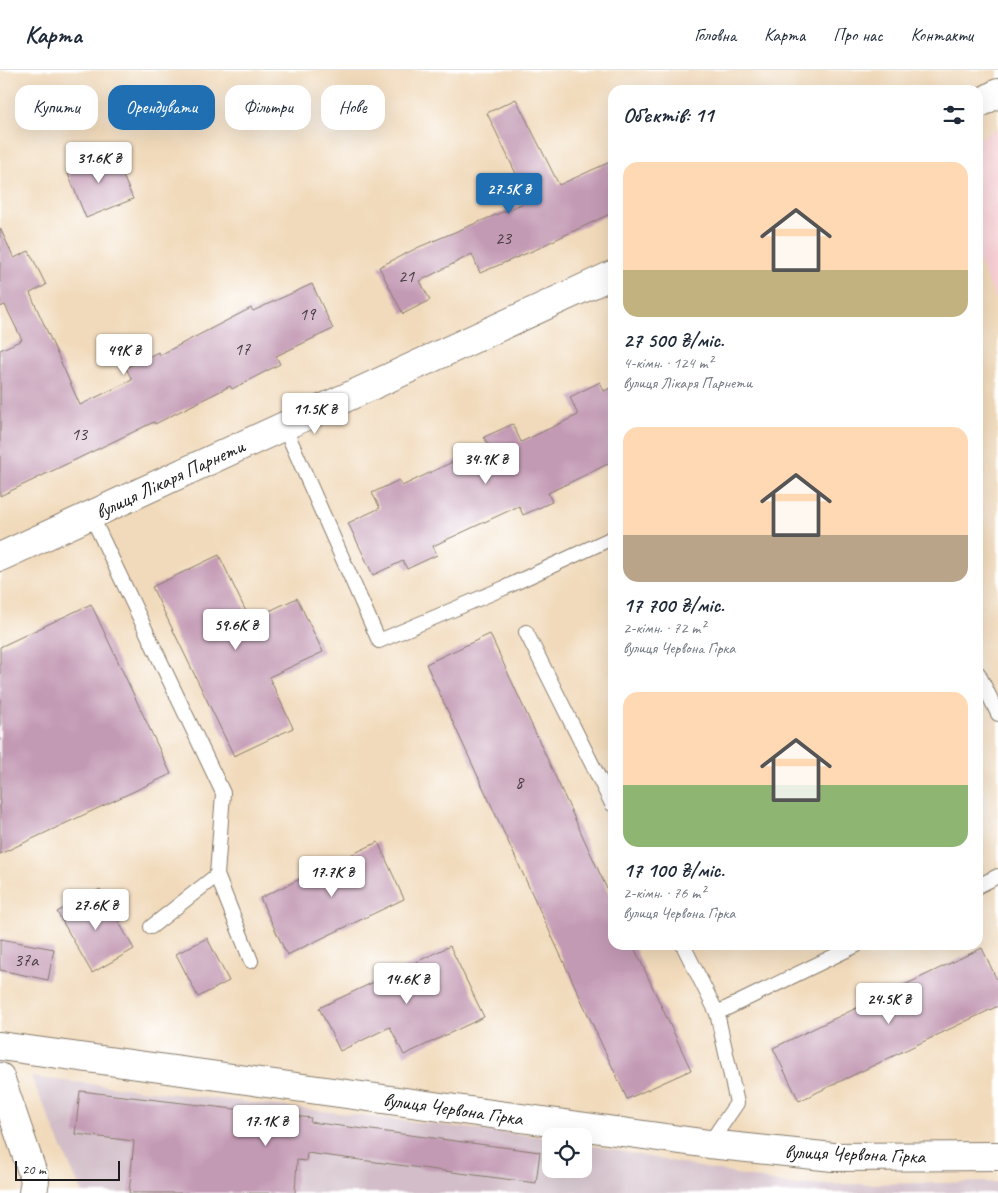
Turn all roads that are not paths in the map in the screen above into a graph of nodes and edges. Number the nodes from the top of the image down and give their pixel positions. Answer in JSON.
{"nodes":[{"id":1,"x":998,"y":93,"type":"edge"},
{"id":2,"x":983,"y":101,"type":"edge"},
{"id":3,"x":608,"y":277,"type":"edge"},
{"id":4,"x":284,"y":426,"type":"junction"},
{"id":5,"x":91,"y":515,"type":"junction"},
{"id":6,"x":608,"y":540,"type":"edge"},
{"id":7,"x":0,"y":558,"type":"edge"},
{"id":8,"x":526,"y":632,"type":"dead end"},
{"id":9,"x":983,"y":683,"type":"edge"},
{"id":10,"x":998,"y":714,"type":"edge"},
{"id":11,"x":608,"y":796,"type":"edge"},
{"id":12,"x":217,"y":876,"type":"junction"},
{"id":13,"x":998,"y":876,"type":"edge"},
{"id":14,"x":983,"y":884,"type":"edge"},
{"id":15,"x":151,"y":927,"type":"dead end"},
{"id":16,"x":686,"y":950,"type":"edge"},
{"id":17,"x":847,"y":950,"type":"edge"},
{"id":18,"x":251,"y":961,"type":"dead end"},
{"id":19,"x":717,"y":1013,"type":"junction"},
{"id":20,"x":0,"y":1046,"type":"edge"},
{"id":21,"x":0,"y":1077,"type":"edge"},
{"id":22,"x":709,"y":1144,"type":"junction"},
{"id":23,"x":998,"y":1156,"type":"edge"},
{"id":24,"x":33,"y":1193,"type":"edge"}],
"edges":[{"from":1,"to":2,"type":"street"},
{"from":3,"to":4,"type":"street","name":"вулиця Лікаря Парнети"},
{"from":4,"to":5,"type":"street","name":"вулиця Лікаря Парнети"},
{"from":4,"to":6,"type":"lane"},
{"from":5,"to":7,"type":"street","name":"вулиця Лікаря Парнети"},
{"from":5,"to":12,"type":"lane"},
{"from":8,"to":11,"type":"lane"},
{"from":9,"to":10,"type":"lane"},
{"from":12,"to":15,"type":"lane"},
{"from":12,"to":18,"type":"lane"},
{"from":13,"to":14,"type":"lane"},
{"from":16,"to":19,"type":"lane"},
{"from":17,"to":19,"type":"lane"},
{"from":19,"to":22,"type":"lane"},
{"from":20,"to":22,"type":"street","name":"вулиця Червона Гірка"},
{"from":21,"to":24,"type":"street"},
{"from":22,"to":23,"type":"street","name":"вулиця Червона Гірка"}]}
